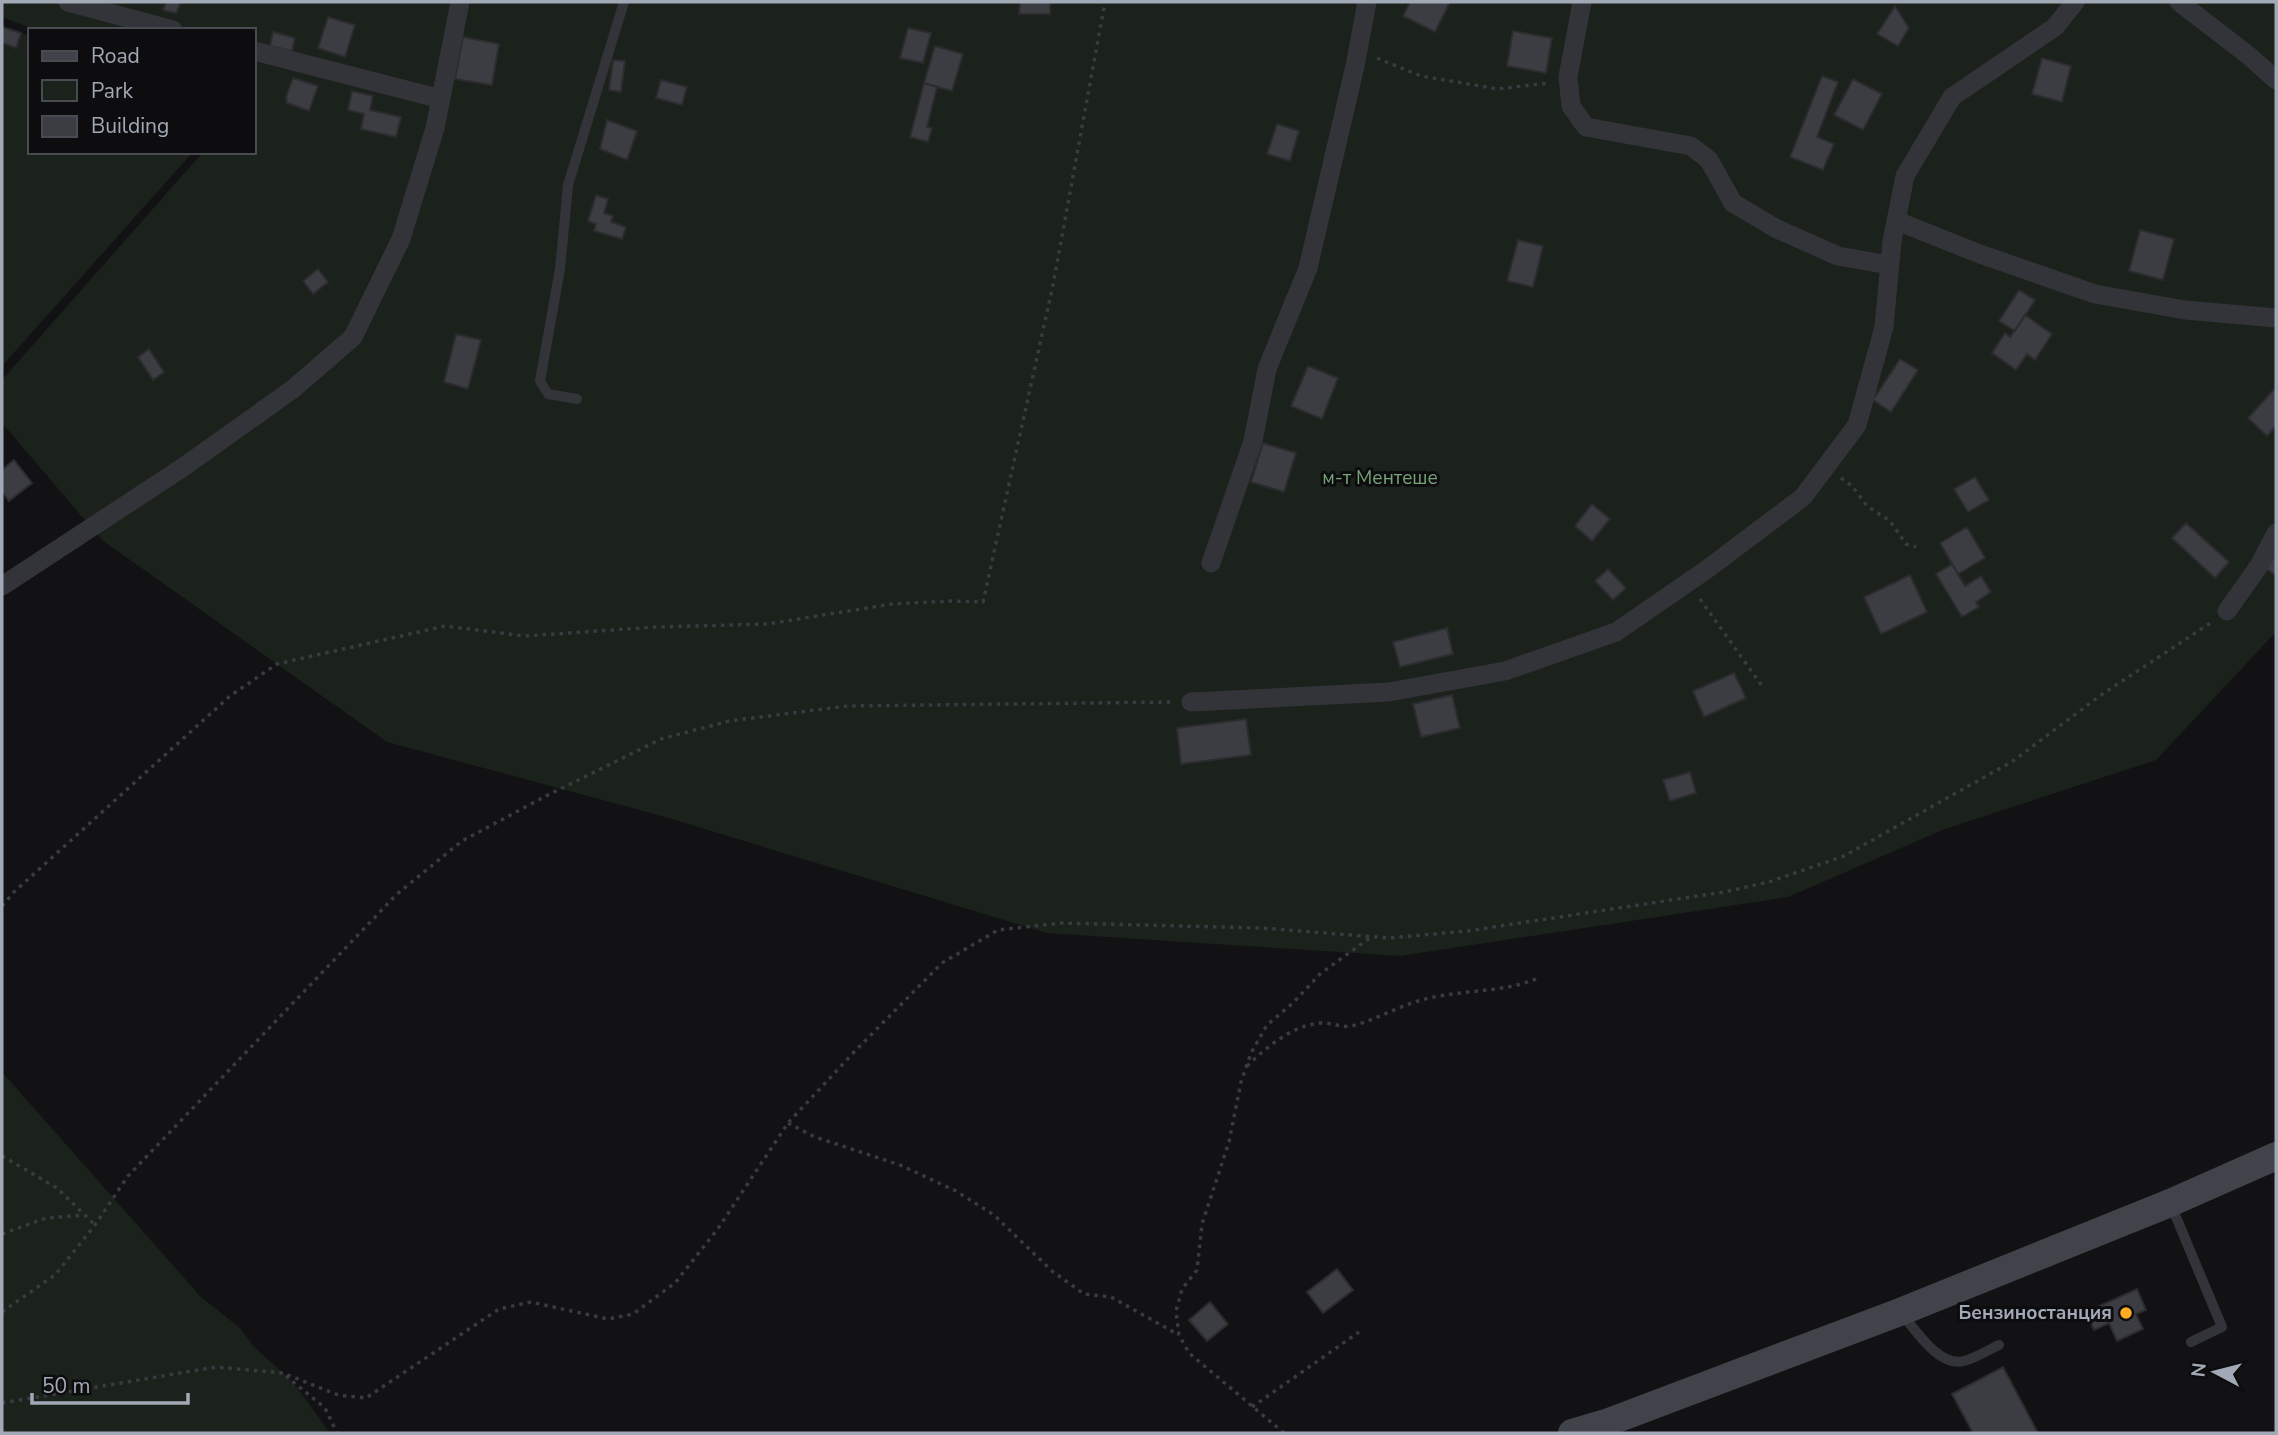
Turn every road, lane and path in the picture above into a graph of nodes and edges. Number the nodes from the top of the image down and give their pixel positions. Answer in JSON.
{"nodes":[{"id":1,"x":68,"y":2,"type":"edge"},
{"id":2,"x":460,"y":2,"type":"edge"},
{"id":3,"x":624,"y":2,"type":"edge"},
{"id":4,"x":1105,"y":2,"type":"edge"},
{"id":5,"x":1367,"y":2,"type":"edge"},
{"id":6,"x":1582,"y":2,"type":"edge"},
{"id":7,"x":2075,"y":2,"type":"edge"},
{"id":8,"x":2179,"y":2,"type":"edge"},
{"id":9,"x":166,"y":28,"type":"edge"},
{"id":10,"x":256,"y":52,"type":"edge"},
{"id":11,"x":1356,"y":66,"type":"junction"},
{"id":12,"x":1568,"y":77,"type":"junction"},
{"id":13,"x":2276,"y":80,"type":"edge"},
{"id":14,"x":441,"y":99,"type":"junction"},
{"id":15,"x":1897,"y":221,"type":"junction"},
{"id":16,"x":1889,"y":265,"type":"junction"},
{"id":17,"x":2276,"y":318,"type":"edge"},
{"id":18,"x":577,"y":400,"type":"dead end"},
{"id":19,"x":1826,"y":466,"type":"junction"},
{"id":20,"x":2276,"y":533,"type":"edge"},
{"id":21,"x":1916,"y":547,"type":"dead end"},
{"id":22,"x":1211,"y":563,"type":"dead end"},
{"id":23,"x":1689,"y":583,"type":"junction"},
{"id":24,"x":2,"y":586,"type":"edge"},
{"id":25,"x":2227,"y":611,"type":"joint"},
{"id":26,"x":1762,"y":686,"type":"dead end"},
{"id":27,"x":1191,"y":702,"type":"joint"},
{"id":28,"x":2,"y":906,"type":"edge"},
{"id":29,"x":1371,"y":937,"type":"junction"},
{"id":30,"x":1539,"y":978,"type":"dead end"},
{"id":31,"x":1246,"y":1068,"type":"junction"},
{"id":32,"x":788,"y":1123,"type":"junction"},
{"id":33,"x":2,"y":1156,"type":"edge"},
{"id":34,"x":2276,"y":1156,"type":"edge"},
{"id":35,"x":2276,"y":1173,"type":"edge"},
{"id":36,"x":2230,"y":1179,"type":"junction"},
{"id":37,"x":2170,"y":1203,"type":"junction"},
{"id":38,"x":84,"y":1215,"type":"junction"},
{"id":39,"x":95,"y":1225,"type":"junction"},
{"id":40,"x":2,"y":1234,"type":"edge"},
{"id":41,"x":2,"y":1312,"type":"edge"},
{"id":42,"x":1900,"y":1312,"type":"junction"},
{"id":43,"x":1359,"y":1332,"type":"dead end"},
{"id":44,"x":1179,"y":1335,"type":"junction"},
{"id":45,"x":2191,"y":1342,"type":"dead end"},
{"id":46,"x":1999,"y":1345,"type":"dead end"},
{"id":47,"x":283,"y":1373,"type":"junction"},
{"id":48,"x":2,"y":1403,"type":"edge"},
{"id":49,"x":1252,"y":1407,"type":"junction"},
{"id":50,"x":337,"y":1433,"type":"edge"},
{"id":51,"x":1284,"y":1433,"type":"edge"},
{"id":52,"x":1572,"y":1433,"type":"edge"}],
"edges":[{"from":1,"to":9,"type":"street"},
{"from":2,"to":14,"type":"street"},
{"from":3,"to":18,"type":"lane"},
{"from":4,"to":28,"type":"path"},
{"from":5,"to":11,"type":"street"},
{"from":6,"to":12,"type":"street"},
{"from":7,"to":15,"type":"street"},
{"from":8,"to":13,"type":"street"},
{"from":10,"to":14,"type":"street"},
{"from":11,"to":12,"type":"path"},
{"from":11,"to":22,"type":"street"},
{"from":12,"to":16,"type":"street"},
{"from":14,"to":24,"type":"street"},
{"from":15,"to":16,"type":"street"},
{"from":15,"to":17,"type":"street"},
{"from":16,"to":19,"type":"street"},
{"from":19,"to":21,"type":"path"},
{"from":19,"to":23,"type":"street"},
{"from":20,"to":25,"type":"street"},
{"from":23,"to":26,"type":"path"},
{"from":23,"to":27,"type":"street"},
{"from":25,"to":29,"type":"path"},
{"from":27,"to":39,"type":"path"},
{"from":29,"to":31,"type":"path"},
{"from":29,"to":32,"type":"path"},
{"from":30,"to":31,"type":"path"},
{"from":31,"to":44,"type":"path"},
{"from":32,"to":44,"type":"path"},
{"from":32,"to":47,"type":"path"},
{"from":33,"to":38,"type":"path"},
{"from":34,"to":36,"type":"main road"},
{"from":35,"to":36,"type":"main road"},
{"from":36,"to":37,"type":"main road"},
{"from":37,"to":42,"type":"main road"},
{"from":37,"to":45,"type":"lane"},
{"from":38,"to":39,"type":"path"},
{"from":38,"to":40,"type":"path"},
{"from":39,"to":41,"type":"path"},
{"from":42,"to":46,"type":"lane"},
{"from":42,"to":52,"type":"main road"},
{"from":43,"to":49,"type":"path"},
{"from":44,"to":49,"type":"path"},
{"from":47,"to":48,"type":"path"},
{"from":47,"to":50,"type":"path"},
{"from":49,"to":51,"type":"path"}]}
